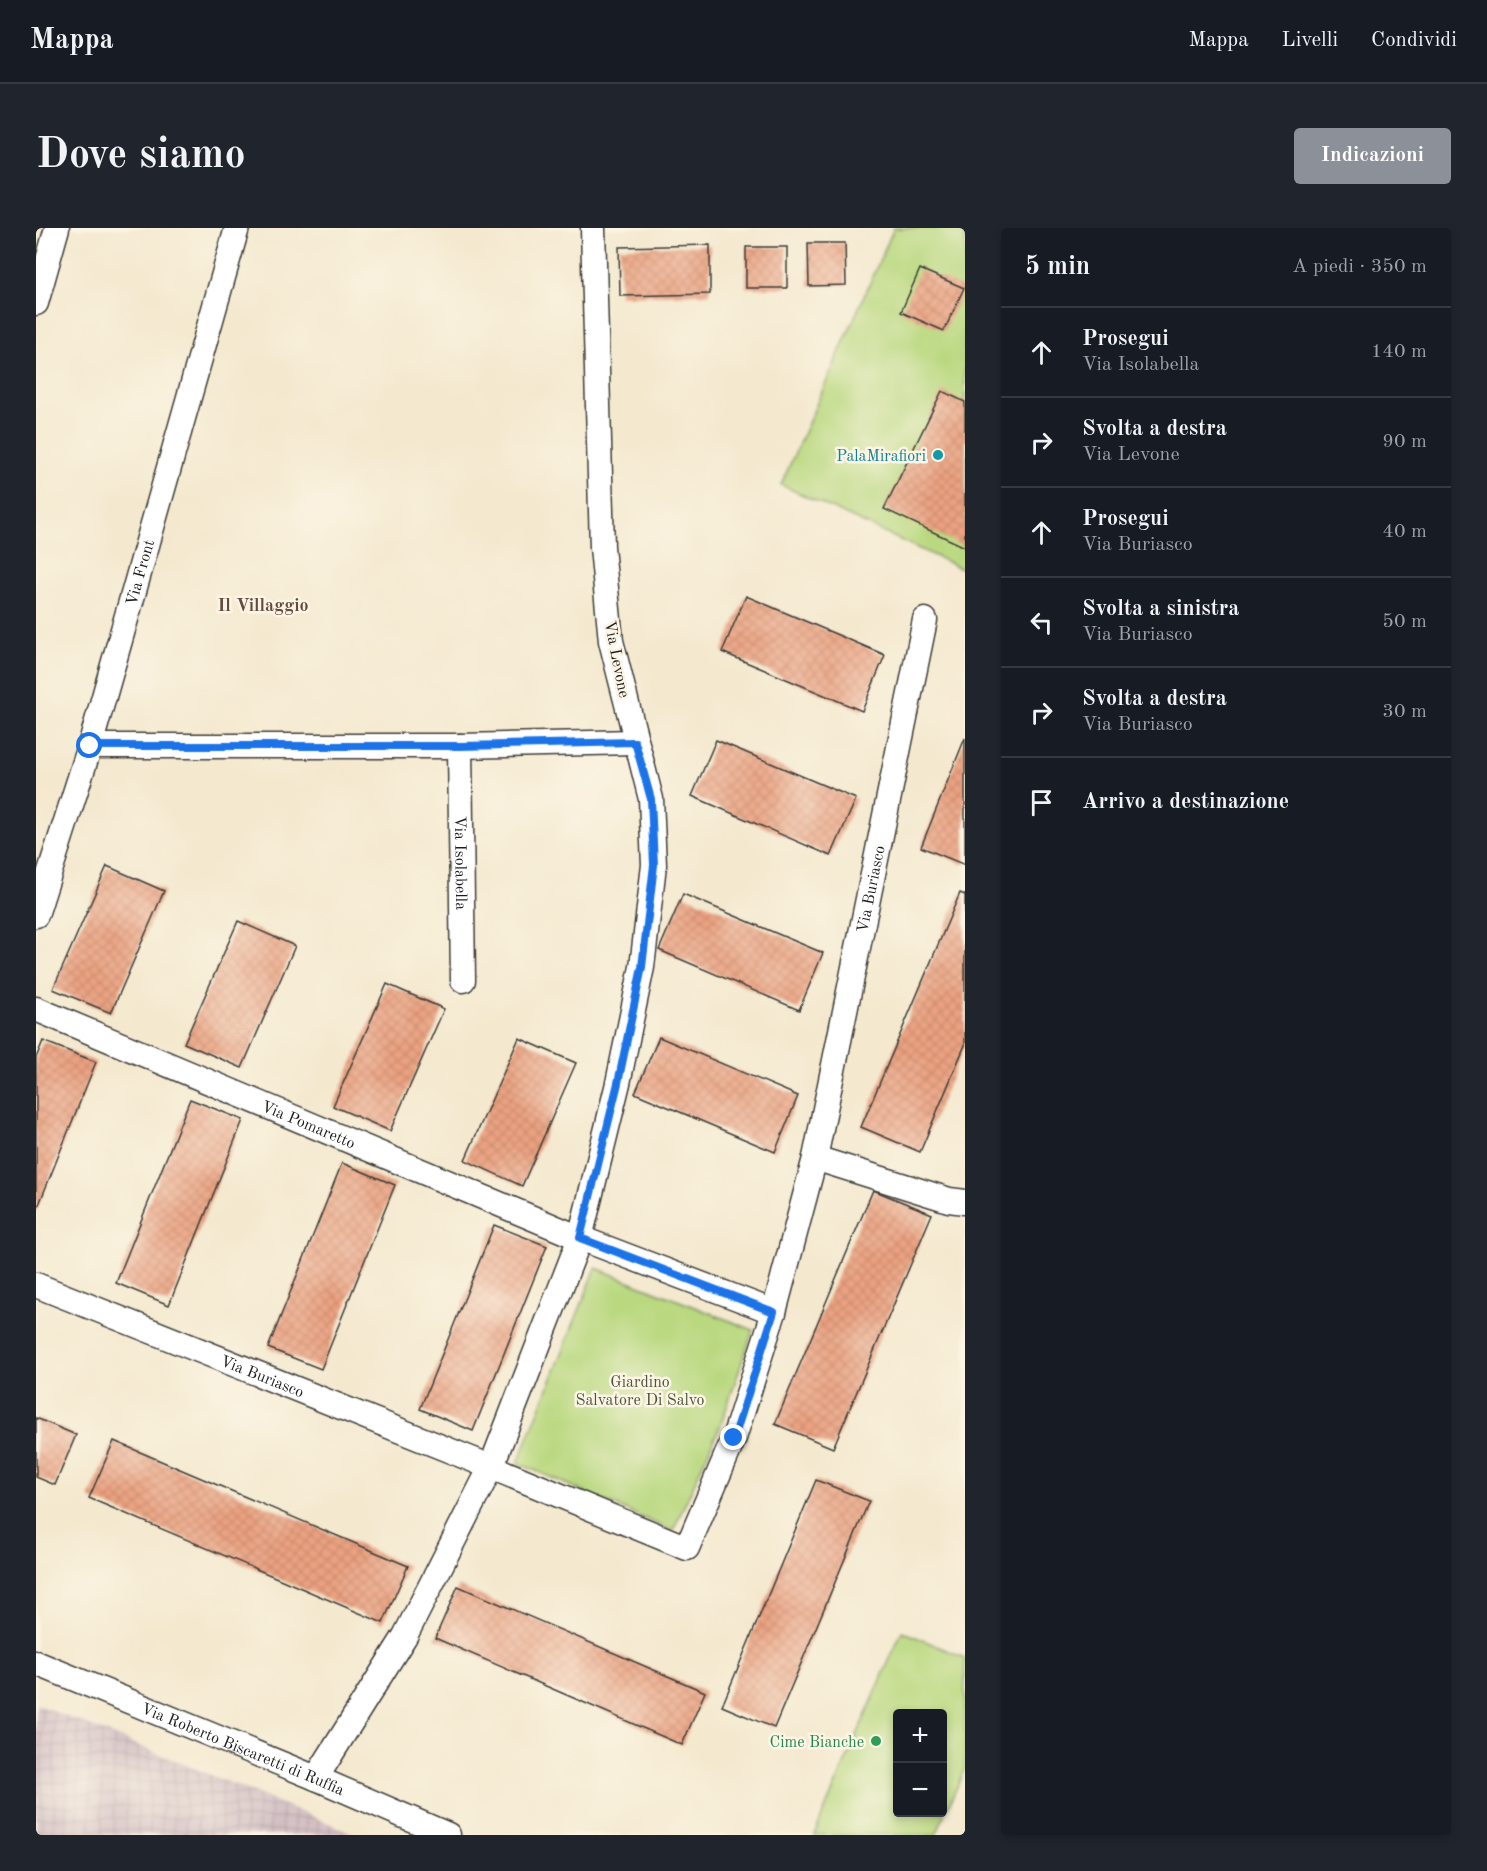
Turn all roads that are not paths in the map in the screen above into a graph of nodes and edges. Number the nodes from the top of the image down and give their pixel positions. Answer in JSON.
{"nodes":[{"id":1,"x":57,"y":228,"type":"edge"},
{"id":2,"x":237,"y":228,"type":"edge"},
{"id":3,"x":592,"y":228,"type":"edge"},
{"id":4,"x":36,"y":303,"type":"edge"},
{"id":5,"x":925,"y":620,"type":"dead end"},
{"id":6,"x":635,"y":742,"type":"junction"},
{"id":7,"x":90,"y":746,"type":"junction"},
{"id":8,"x":460,"y":746,"type":"junction"},
{"id":9,"x":36,"y":915,"type":"edge"},
{"id":10,"x":463,"y":980,"type":"dead end"},
{"id":11,"x":36,"y":1009,"type":"edge"},
{"id":12,"x":815,"y":1158,"type":"junction"},
{"id":13,"x":965,"y":1202,"type":"edge"},
{"id":14,"x":580,"y":1238,"type":"junction"},
{"id":15,"x":36,"y":1285,"type":"edge"},
{"id":16,"x":774,"y":1312,"type":"junction"},
{"id":17,"x":491,"y":1467,"type":"junction"},
{"id":18,"x":36,"y":1663,"type":"edge"},
{"id":19,"x":316,"y":1778,"type":"junction"},
{"id":20,"x":448,"y":1835,"type":"edge"}],
"edges":[{"from":1,"to":4,"type":"street"},
{"from":2,"to":7,"type":"street","name":"Via Front"},
{"from":3,"to":6,"type":"street","name":"Via Levone"},
{"from":5,"to":12,"type":"street","name":"Via Buriasco"},
{"from":6,"to":8,"type":"street"},
{"from":6,"to":14,"type":"street","name":"Via Levone"},
{"from":7,"to":8,"type":"street"},
{"from":7,"to":9,"type":"street","name":"Via Front"},
{"from":8,"to":10,"type":"street","name":"Via Isolabella"},
{"from":11,"to":14,"type":"street","name":"Via Pomaretto"},
{"from":12,"to":13,"type":"street"},
{"from":12,"to":16,"type":"street","name":"Via Buriasco"},
{"from":14,"to":16,"type":"street"},
{"from":14,"to":17,"type":"street"},
{"from":15,"to":17,"type":"street","name":"Via Buriasco"},
{"from":16,"to":17,"type":"street","name":"Via Buriasco"},
{"from":17,"to":19,"type":"street"},
{"from":18,"to":19,"type":"street","name":"Via Roberto Biscaretti di Ruffia"},
{"from":19,"to":20,"type":"street","name":"Via Roberto Biscaretti di Ruffia"}]}
